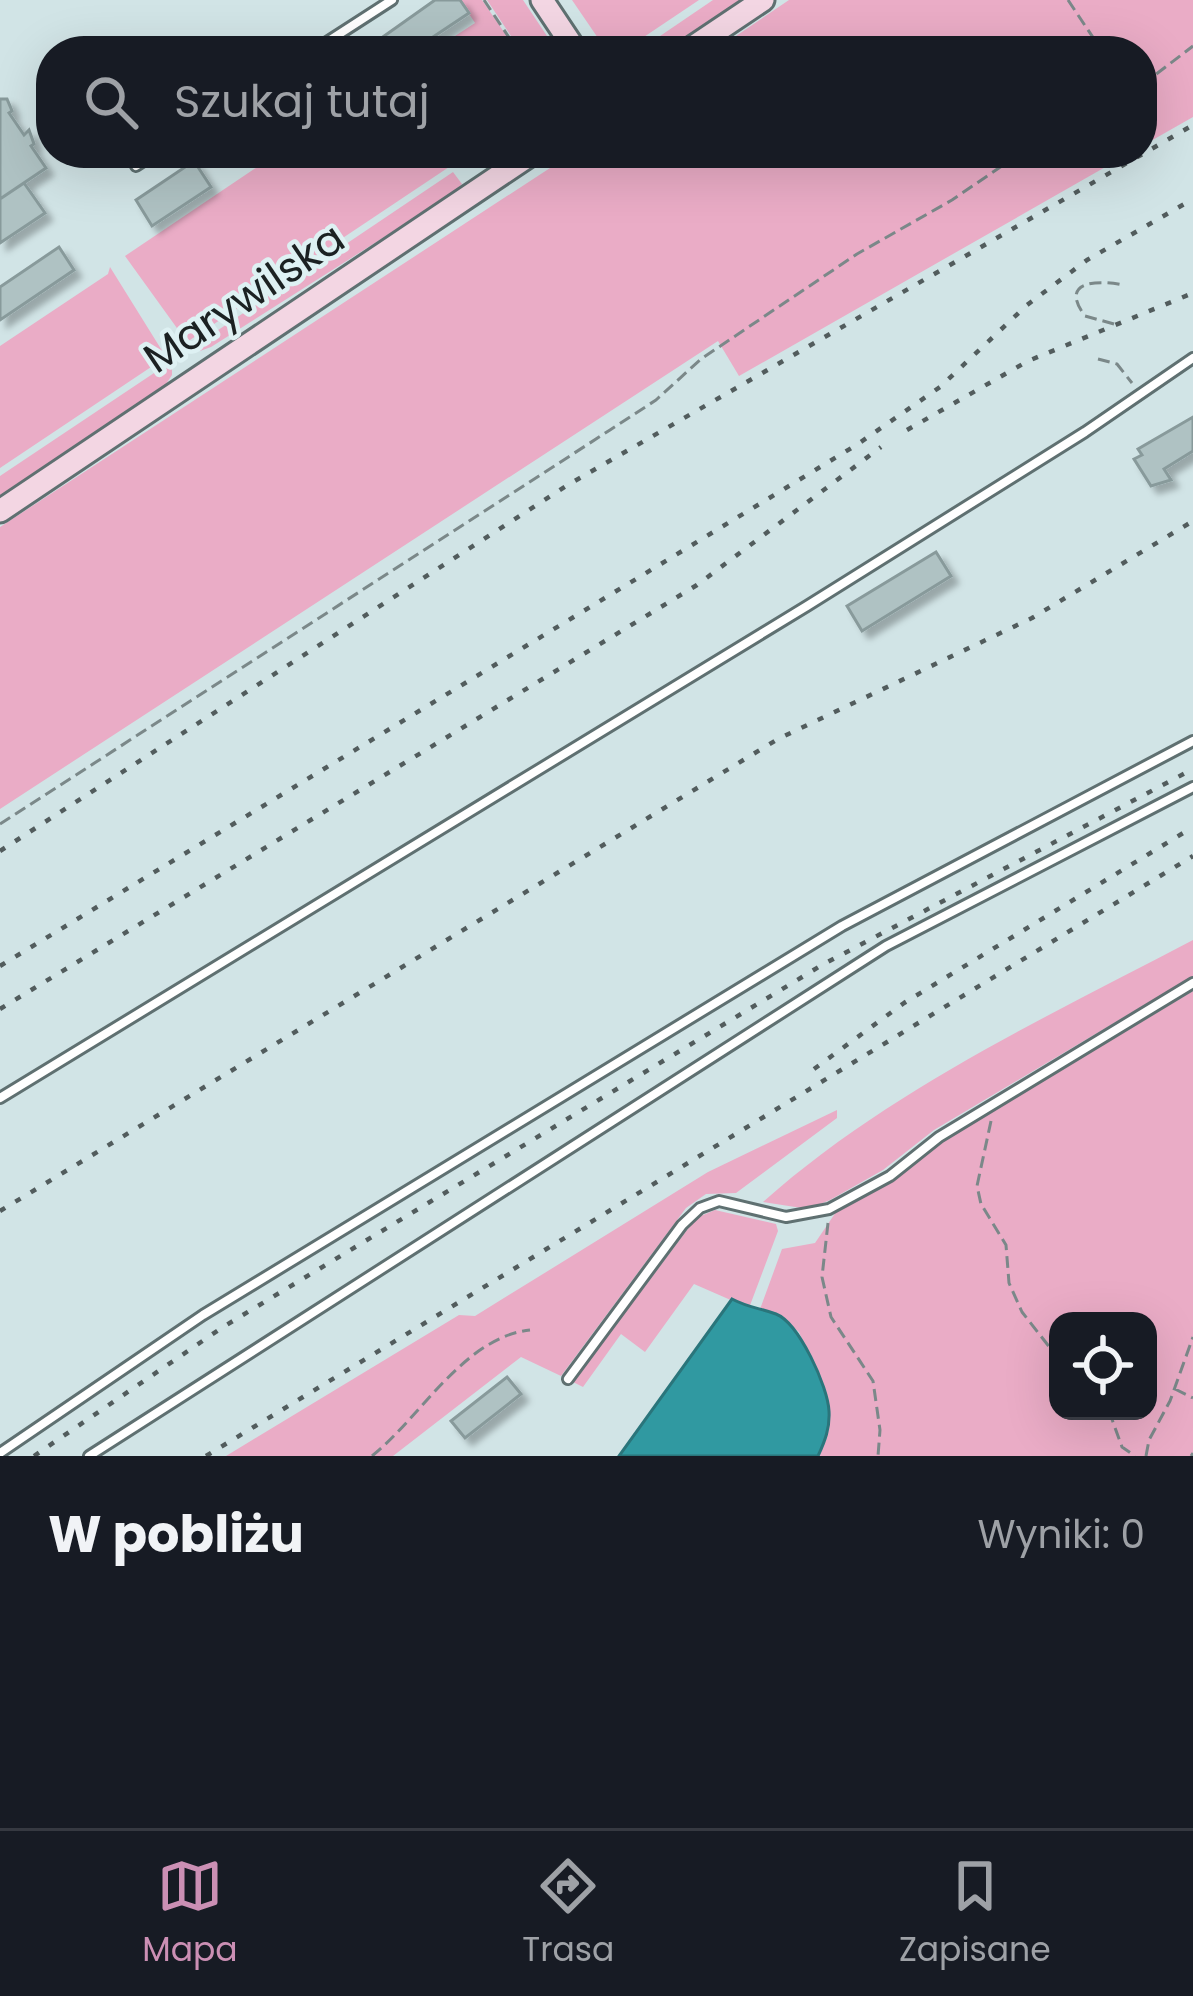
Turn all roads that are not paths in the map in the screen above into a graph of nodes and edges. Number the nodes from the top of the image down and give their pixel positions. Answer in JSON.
{"nodes":[{"id":1,"x":392,"y":0,"type":"edge"},
{"id":2,"x":542,"y":0,"type":"edge"},
{"id":3,"x":763,"y":0,"type":"edge"},
{"id":4,"x":336,"y":36,"type":"edge"},
{"id":5,"x":566,"y":36,"type":"edge"},
{"id":6,"x":709,"y":36,"type":"edge"},
{"id":7,"x":511,"y":168,"type":"edge"},
{"id":8,"x":1193,"y":358,"type":"edge"},
{"id":9,"x":0,"y":511,"type":"edge"},
{"id":10,"x":1193,"y":741,"type":"edge"},
{"id":11,"x":1193,"y":788,"type":"edge"},
{"id":12,"x":1193,"y":983,"type":"edge"},
{"id":13,"x":0,"y":1098,"type":"edge"},
{"id":14,"x":568,"y":1379,"type":"dead end"},
{"id":15,"x":0,"y":1453,"type":"edge"},
{"id":16,"x":89,"y":1456,"type":"edge"}],
"edges":[{"from":1,"to":4,"type":"lane"},
{"from":2,"to":5,"type":"main road"},
{"from":3,"to":6,"type":"main road"},
{"from":7,"to":9,"type":"main road","name":"Marywilska"},
{"from":8,"to":13,"type":"lane"},
{"from":10,"to":15,"type":"lane"},
{"from":11,"to":16,"type":"lane"},
{"from":12,"to":14,"type":"lane"}]}
